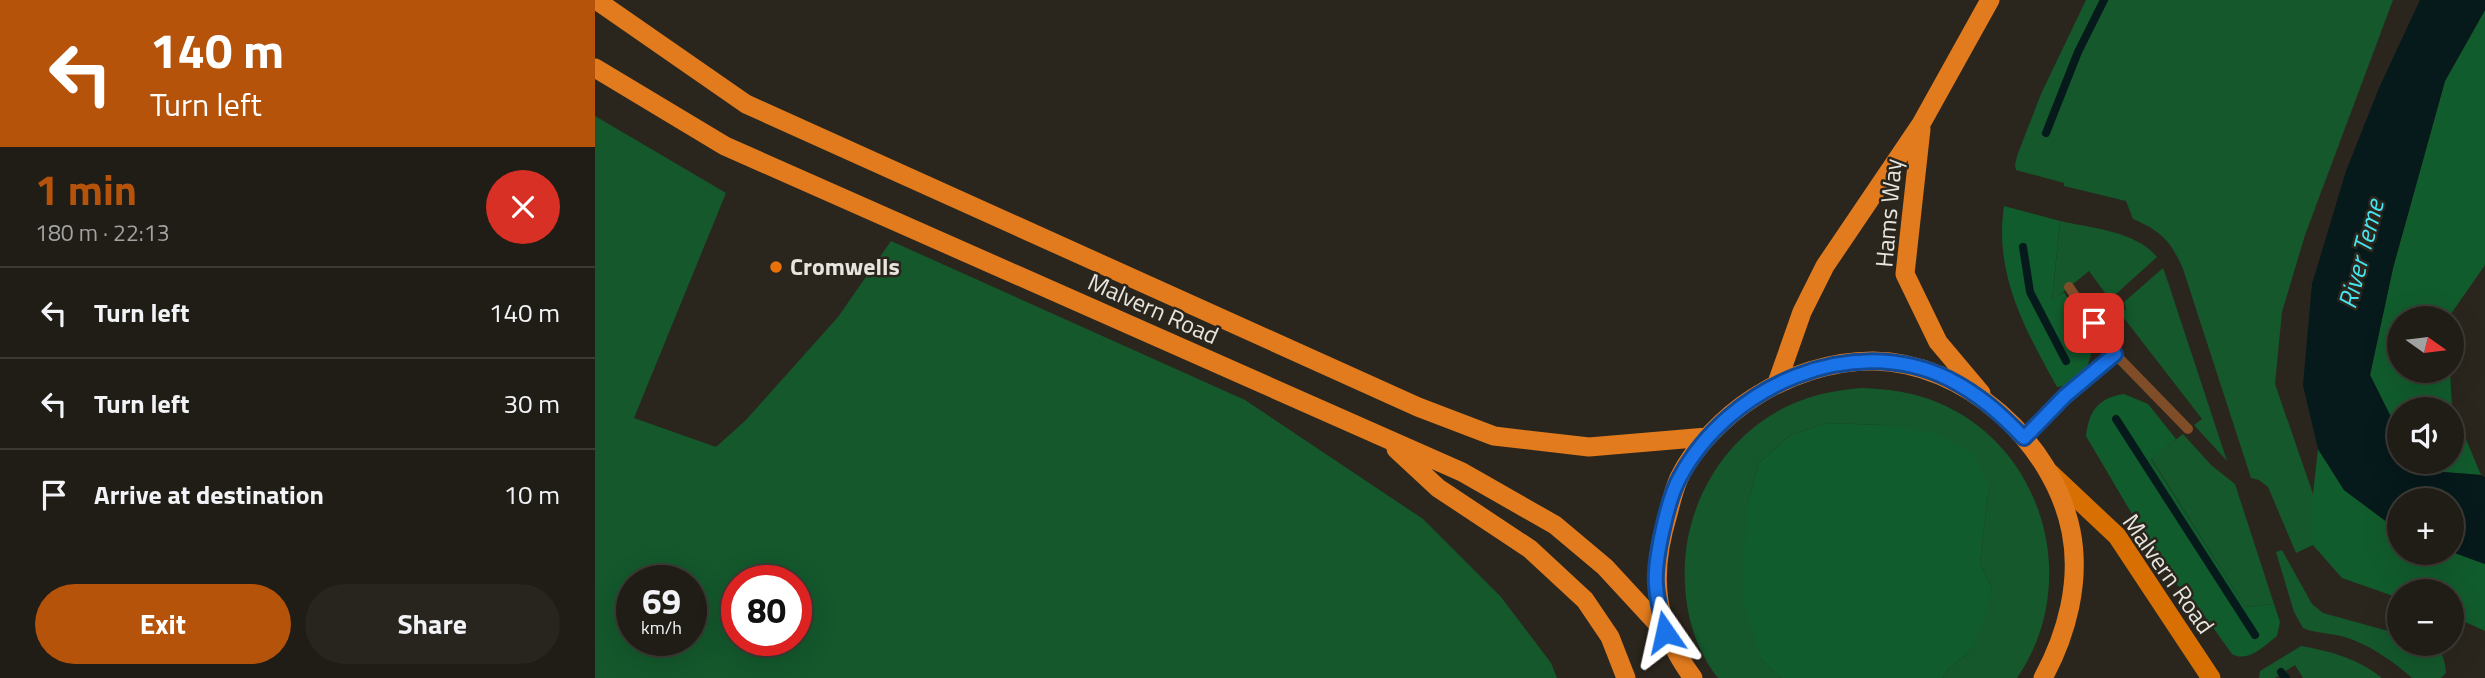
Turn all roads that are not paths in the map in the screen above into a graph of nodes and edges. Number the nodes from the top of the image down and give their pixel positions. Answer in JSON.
{"nodes":[{"id":1,"x":596,"y":0,"type":"edge"},
{"id":2,"x":1990,"y":0,"type":"edge"},
{"id":3,"x":595,"y":68,"type":"edge"},
{"id":4,"x":1921,"y":124,"type":"junction"},
{"id":5,"x":2069,"y":287,"type":"dead end"},
{"id":6,"x":2115,"y":354,"type":"junction"},
{"id":7,"x":1777,"y":383,"type":"junction"},
{"id":8,"x":1991,"y":405,"type":"junction"},
{"id":9,"x":2188,"y":429,"type":"dead end"},
{"id":10,"x":1707,"y":437,"type":"junction"},
{"id":11,"x":2024,"y":438,"type":"junction"},
{"id":12,"x":1387,"y":440,"type":"junction"},
{"id":13,"x":2050,"y":473,"type":"junction"},
{"id":14,"x":1665,"y":632,"type":"junction"},
{"id":15,"x":1688,"y":674,"type":"edge"},
{"id":16,"x":1626,"y":678,"type":"edge"},
{"id":17,"x":2043,"y":678,"type":"edge"},
{"id":18,"x":2211,"y":678,"type":"edge"}],
"edges":[{"from":1,"to":10,"type":"highway","name":"Malvern Road"},
{"from":2,"to":4,"type":"highway","name":"Hams Way"},
{"from":3,"to":12,"type":"highway","name":"Malvern Road"},
{"from":4,"to":7,"type":"highway","name":"Hams Way"},
{"from":4,"to":8,"type":"highway","name":"Hams Way"},
{"from":5,"to":6,"type":"lane"},
{"from":6,"to":9,"type":"lane"},
{"from":6,"to":11,"type":"lane"},
{"from":7,"to":8,"type":"highway"},
{"from":7,"to":10,"type":"highway"},
{"from":8,"to":11,"type":"highway"},
{"from":10,"to":14,"type":"highway"},
{"from":11,"to":13,"type":"highway"},
{"from":12,"to":14,"type":"highway","name":"Malvern Road"},
{"from":12,"to":16,"type":"highway"},
{"from":13,"to":17,"type":"highway"},
{"from":13,"to":18,"type":"main road","name":"Malvern Road"},
{"from":14,"to":15,"type":"highway"}]}
